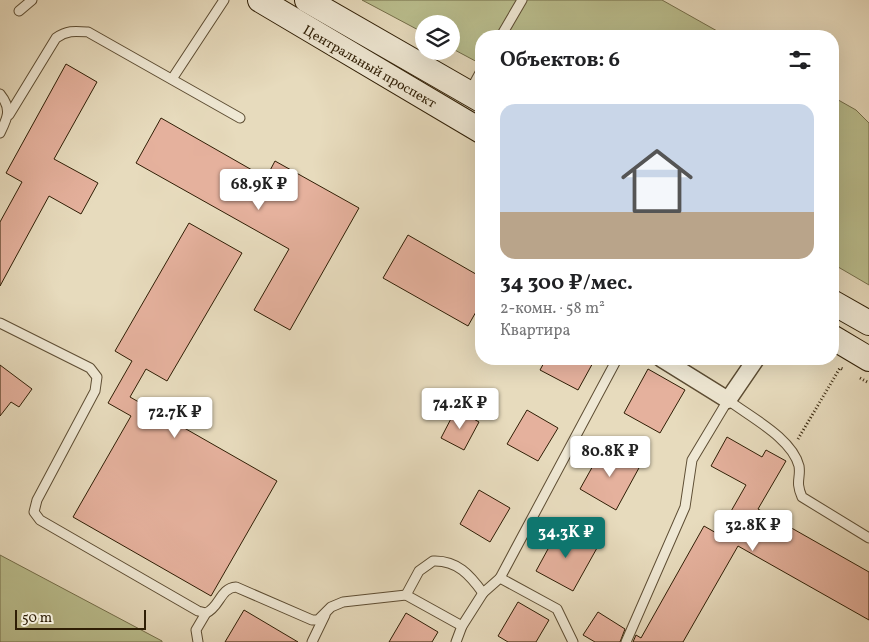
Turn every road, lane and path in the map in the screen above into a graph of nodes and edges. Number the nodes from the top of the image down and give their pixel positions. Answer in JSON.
{"nodes":[{"id":1,"x":32,"y":0,"type":"edge"},
{"id":2,"x":224,"y":0,"type":"edge"},
{"id":3,"x":260,"y":0,"type":"edge"},
{"id":4,"x":306,"y":0,"type":"edge"},
{"id":5,"x":522,"y":0,"type":"edge"},
{"id":6,"x":19,"y":11,"type":"dead end"},
{"id":7,"x":504,"y":30,"type":"edge"},
{"id":8,"x":172,"y":79,"type":"junction"},
{"id":9,"x":0,"y":94,"type":"edge"},
{"id":10,"x":475,"y":97,"type":"edge"},
{"id":11,"x":9,"y":115,"type":"junction"},
{"id":12,"x":240,"y":118,"type":"dead end"},
{"id":13,"x":475,"y":127,"type":"edge"},
{"id":14,"x":0,"y":132,"type":"edge"},
{"id":15,"x":839,"y":306,"type":"edge"},
{"id":16,"x":0,"y":323,"type":"edge"},
{"id":17,"x":869,"y":323,"type":"edge"},
{"id":18,"x":839,"y":344,"type":"edge"},
{"id":19,"x":614,"y":365,"type":"edge"},
{"id":20,"x":672,"y":365,"type":"edge"},
{"id":21,"x":752,"y":365,"type":"edge"},
{"id":22,"x":862,"y":367,"type":"edge"},
{"id":23,"x":848,"y":372,"type":"dead end"},
{"id":24,"x":869,"y":383,"type":"edge"},
{"id":25,"x":728,"y":400,"type":"junction"},
{"id":26,"x":792,"y":451,"type":"junction"},
{"id":27,"x":869,"y":538,"type":"edge"},
{"id":28,"x":500,"y":578,"type":"junction"},
{"id":29,"x":483,"y":592,"type":"junction"},
{"id":30,"x":406,"y":596,"type":"junction"},
{"id":31,"x":206,"y":613,"type":"junction"},
{"id":32,"x":325,"y":615,"type":"junction"},
{"id":33,"x":462,"y":626,"type":"junction"},
{"id":34,"x":198,"y":642,"type":"edge"},
{"id":35,"x":312,"y":642,"type":"edge"},
{"id":36,"x":456,"y":642,"type":"edge"},
{"id":37,"x":573,"y":642,"type":"edge"},
{"id":38,"x":626,"y":642,"type":"edge"}],
"edges":[{"from":1,"to":6,"type":"lane"},
{"from":2,"to":8,"type":"lane"},
{"from":3,"to":13,"type":"main road","name":"Центральный проспект"},
{"from":4,"to":10,"type":"main road","name":"Центральный проспект"},
{"from":5,"to":7,"type":"lane"},
{"from":8,"to":11,"type":"lane"},
{"from":8,"to":12,"type":"lane"},
{"from":9,"to":11,"type":"lane"},
{"from":11,"to":14,"type":"lane"},
{"from":15,"to":17,"type":"main road"},
{"from":16,"to":31,"type":"lane"},
{"from":18,"to":22,"type":"main road"},
{"from":19,"to":28,"type":"lane"},
{"from":20,"to":25,"type":"street"},
{"from":21,"to":25,"type":"street"},
{"from":22,"to":24,"type":"path"},
{"from":23,"to":26,"type":"path"},
{"from":25,"to":26,"type":"lane"},
{"from":25,"to":38,"type":"lane"},
{"from":26,"to":27,"type":"lane"},
{"from":28,"to":29,"type":"lane"},
{"from":28,"to":37,"type":"lane"},
{"from":29,"to":30,"type":"lane"},
{"from":29,"to":33,"type":"lane"},
{"from":30,"to":32,"type":"lane"},
{"from":30,"to":33,"type":"lane"},
{"from":31,"to":32,"type":"lane"},
{"from":31,"to":34,"type":"lane"},
{"from":32,"to":35,"type":"lane"},
{"from":33,"to":36,"type":"lane"}]}
